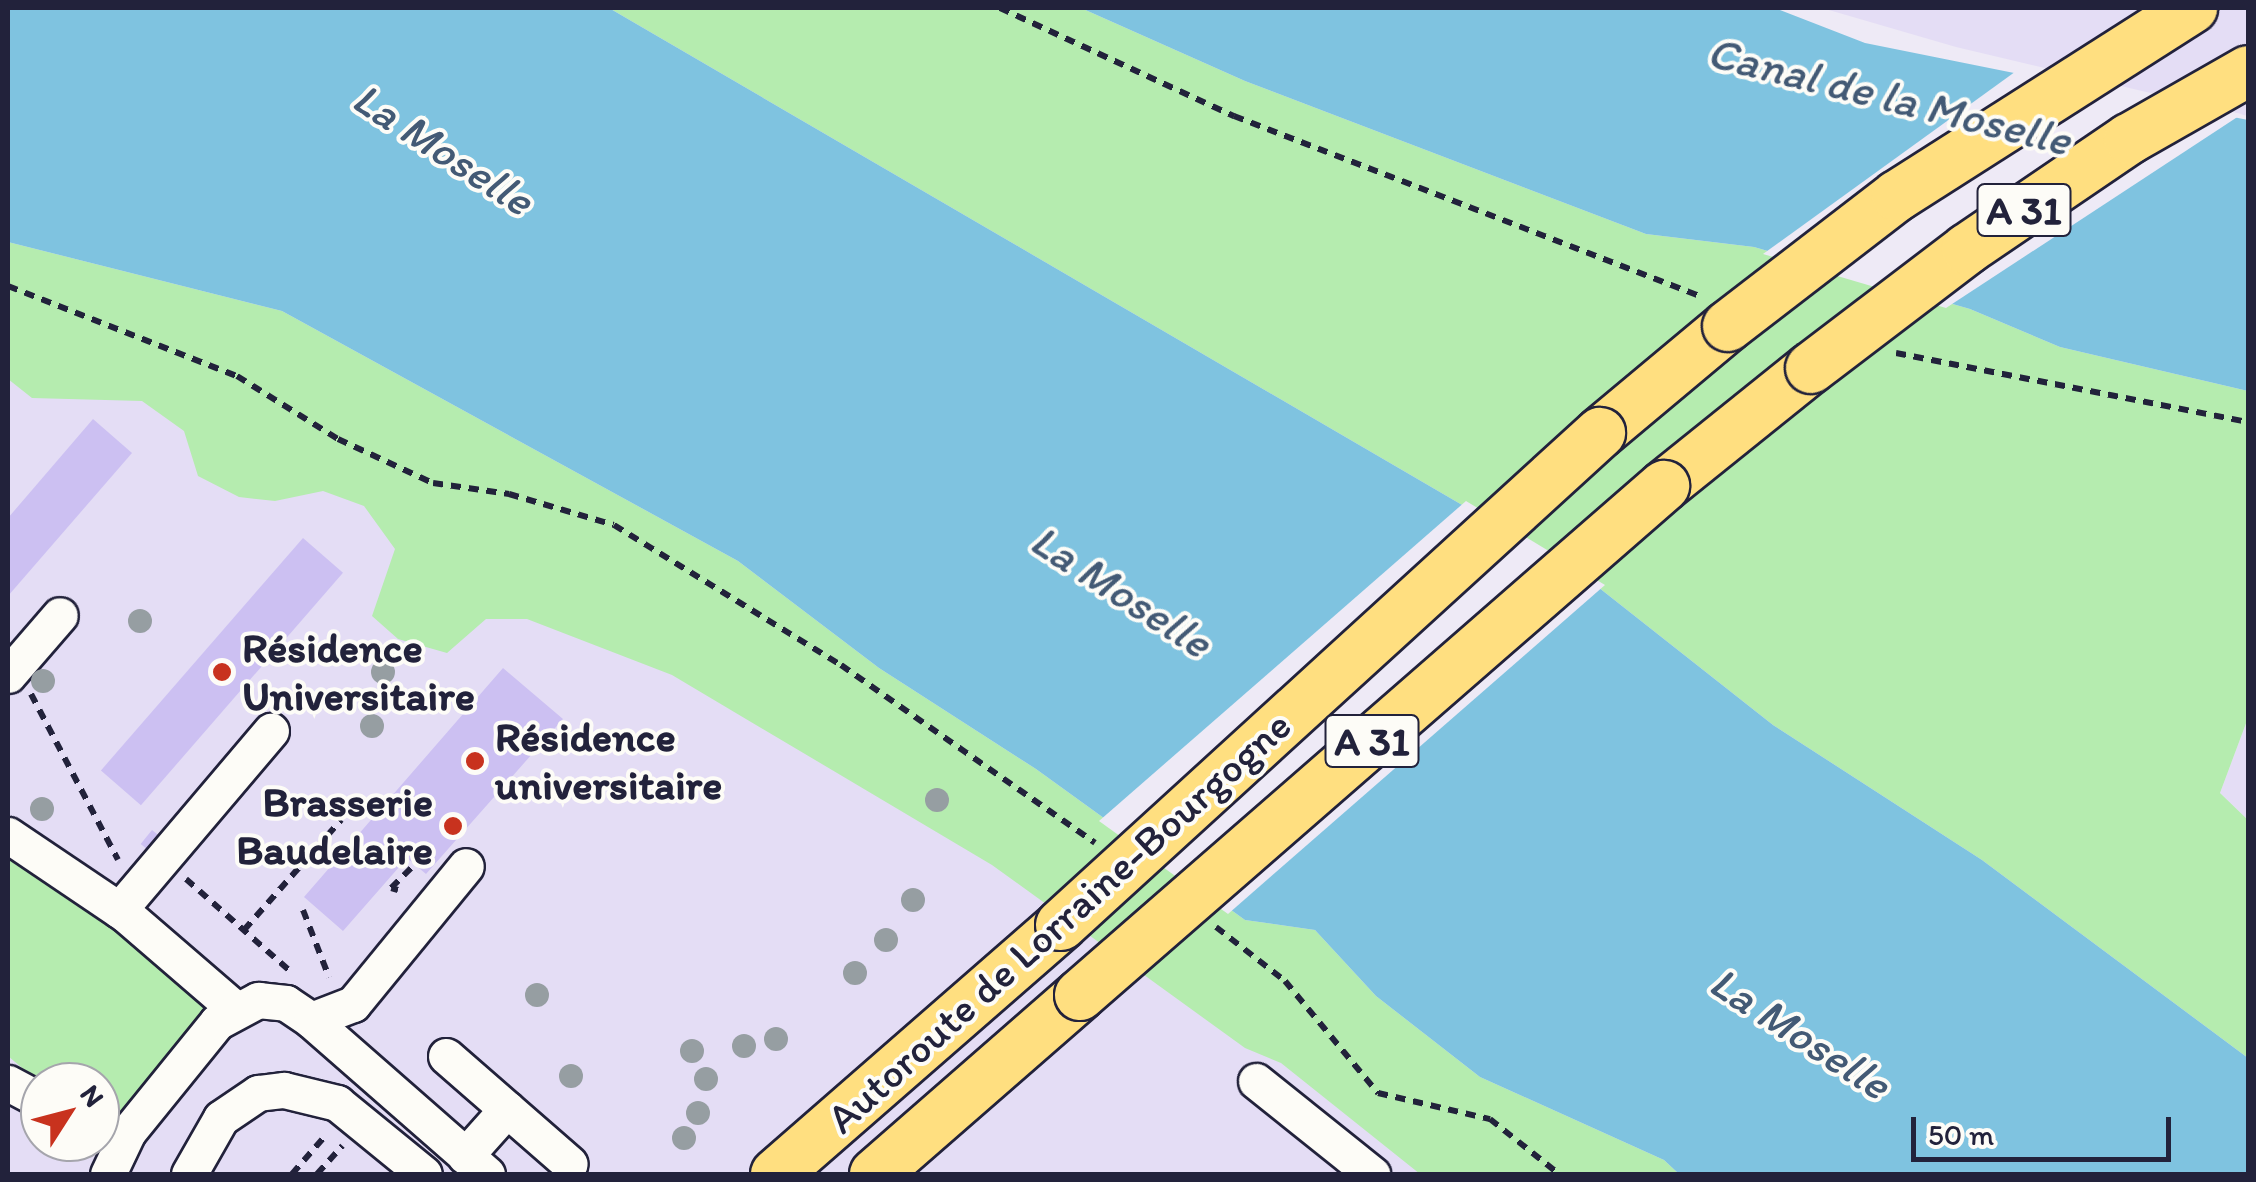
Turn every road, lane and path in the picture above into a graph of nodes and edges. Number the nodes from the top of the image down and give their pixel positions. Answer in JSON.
{"nodes":[{"id":1,"x":1000,"y":8,"type":"edge"},
{"id":2,"x":2192,"y":8,"type":"edge"},
{"id":3,"x":2248,"y":71,"type":"edge"},
{"id":4,"x":8,"y":286,"type":"edge"},
{"id":5,"x":1716,"y":301,"type":"dead end"},
{"id":6,"x":1888,"y":350,"type":"dead end"},
{"id":7,"x":2248,"y":422,"type":"edge"},
{"id":8,"x":60,"y":615,"type":"dead end"},
{"id":9,"x":11,"y":671,"type":"edge"},
{"id":10,"x":270,"y":732,"type":"dead end"},
{"id":11,"x":340,"y":820,"type":"dead end"},
{"id":12,"x":8,"y":835,"type":"edge"},
{"id":13,"x":1108,"y":852,"type":"dead end"},
{"id":14,"x":162,"y":858,"type":"junction"},
{"id":15,"x":466,"y":866,"type":"dead end"},
{"id":16,"x":125,"y":902,"type":"junction"},
{"id":17,"x":303,"y":910,"type":"dead end"},
{"id":18,"x":1203,"y":918,"type":"dead end"},
{"id":19,"x":244,"y":930,"type":"junction"},
{"id":20,"x":234,"y":1008,"type":"junction"},
{"id":21,"x":326,"y":1016,"type":"junction"},
{"id":22,"x":446,"y":1056,"type":"dead end"},
{"id":23,"x":1256,"y":1081,"type":"dead end"},
{"id":24,"x":507,"y":1109,"type":"junction"},
{"id":25,"x":353,"y":1134,"type":"dead end"},
{"id":26,"x":120,"y":1137,"type":"edge"},
{"id":27,"x":570,"y":1164,"type":"dead end"},
{"id":28,"x":476,"y":1165,"type":"edge"},
{"id":29,"x":189,"y":1174,"type":"edge"},
{"id":30,"x":317,"y":1174,"type":"edge"},
{"id":31,"x":424,"y":1174,"type":"edge"},
{"id":32,"x":776,"y":1174,"type":"edge"},
{"id":33,"x":876,"y":1174,"type":"edge"},
{"id":34,"x":1372,"y":1174,"type":"edge"},
{"id":35,"x":1559,"y":1174,"type":"edge"}],
"edges":[{"from":1,"to":5,"type":"path"},
{"from":2,"to":32,"type":"highway","name":"Autoroute de Lorraine-Bourgogne","number":"A 31","bridge":true},
{"from":3,"to":33,"type":"highway","name":"Autoroute de Lorraine-Bourgogne","number":"A 31","bridge":true},
{"from":4,"to":13,"type":"path"},
{"from":6,"to":7,"type":"path"},
{"from":8,"to":9,"type":"street"},
{"from":9,"to":16,"type":"path"},
{"from":10,"to":14,"type":"street"},
{"from":11,"to":19,"type":"path"},
{"from":12,"to":16,"type":"street"},
{"from":14,"to":16,"type":"street"},
{"from":14,"to":19,"type":"path"},
{"from":15,"to":21,"type":"street"},
{"from":16,"to":20,"type":"street"},
{"from":17,"to":21,"type":"path"},
{"from":18,"to":35,"type":"path"},
{"from":19,"to":21,"type":"path"},
{"from":20,"to":21,"type":"street"},
{"from":20,"to":26,"type":"street"},
{"from":21,"to":28,"type":"street"},
{"from":22,"to":24,"type":"street"},
{"from":23,"to":34,"type":"street"},
{"from":24,"to":27,"type":"street"},
{"from":24,"to":28,"type":"street"},
{"from":25,"to":30,"type":"path"},
{"from":29,"to":31,"type":"street"}]}
